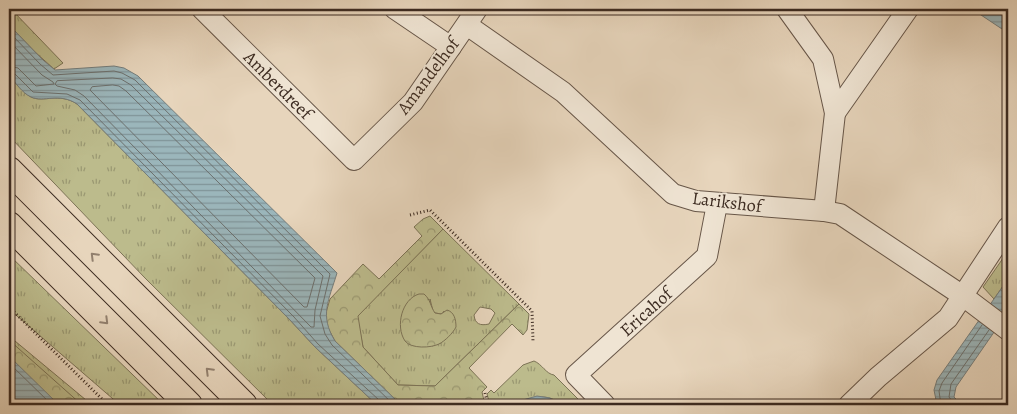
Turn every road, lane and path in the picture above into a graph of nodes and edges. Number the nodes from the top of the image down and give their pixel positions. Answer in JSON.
{"nodes":[{"id":1,"x":202,"y":9,"type":"edge"},
{"id":2,"x":395,"y":9,"type":"edge"},
{"id":3,"x":787,"y":9,"type":"edge"},
{"id":4,"x":908,"y":9,"type":"edge"},
{"id":5,"x":472,"y":17,"type":"edge"},
{"id":6,"x":451,"y":47,"type":"junction"},
{"id":7,"x":834,"y":113,"type":"junction"},
{"id":8,"x":354,"y":160,"type":"joint"},
{"id":9,"x":9,"y":170,"type":"edge"},
{"id":10,"x":717,"y":204,"type":"junction"},
{"id":11,"x":824,"y":211,"type":"junction"},
{"id":12,"x":410,"y":214,"type":"dead end"},
{"id":13,"x":9,"y":225,"type":"edge"},
{"id":14,"x":1008,"y":227,"type":"edge"},
{"id":15,"x":963,"y":296,"type":"junction"},
{"id":16,"x":9,"y":307,"type":"edge"},
{"id":17,"x":1006,"y":328,"type":"edge"},
{"id":18,"x":533,"y":342,"type":"dead end"},
{"id":19,"x":485,"y":393,"type":"dead end"},
{"id":20,"x":108,"y":405,"type":"edge"},
{"id":21,"x":189,"y":405,"type":"edge"},
{"id":22,"x":244,"y":405,"type":"edge"},
{"id":23,"x":488,"y":405,"type":"edge"},
{"id":24,"x":605,"y":405,"type":"edge"},
{"id":25,"x":850,"y":405,"type":"edge"}],
"edges":[{"from":1,"to":8,"type":"street","name":"Amberdreef"},
{"from":2,"to":6,"type":"street"},
{"from":3,"to":7,"type":"street"},
{"from":4,"to":7,"type":"street"},
{"from":5,"to":6,"type":"street","name":"Amandelhof"},
{"from":5,"to":10,"type":"street","name":"Larikshof"},
{"from":6,"to":8,"type":"street","name":"Amandelhof"},
{"from":7,"to":11,"type":"street"},
{"from":22,"to":9,"type":"main road","one_way":true},
{"from":10,"to":11,"type":"street","name":"Larikshof"},
{"from":10,"to":24,"type":"street","name":"Ericahof"},
{"from":11,"to":15,"type":"street","name":"Larikshof"},
{"from":12,"to":18,"type":"path"},
{"from":13,"to":21,"type":"main road","one_way":true},
{"from":14,"to":15,"type":"street"},
{"from":15,"to":17,"type":"street","name":"Larikshof"},
{"from":15,"to":25,"type":"street"},
{"from":16,"to":20,"type":"path"},
{"from":19,"to":23,"type":"path"}]}
